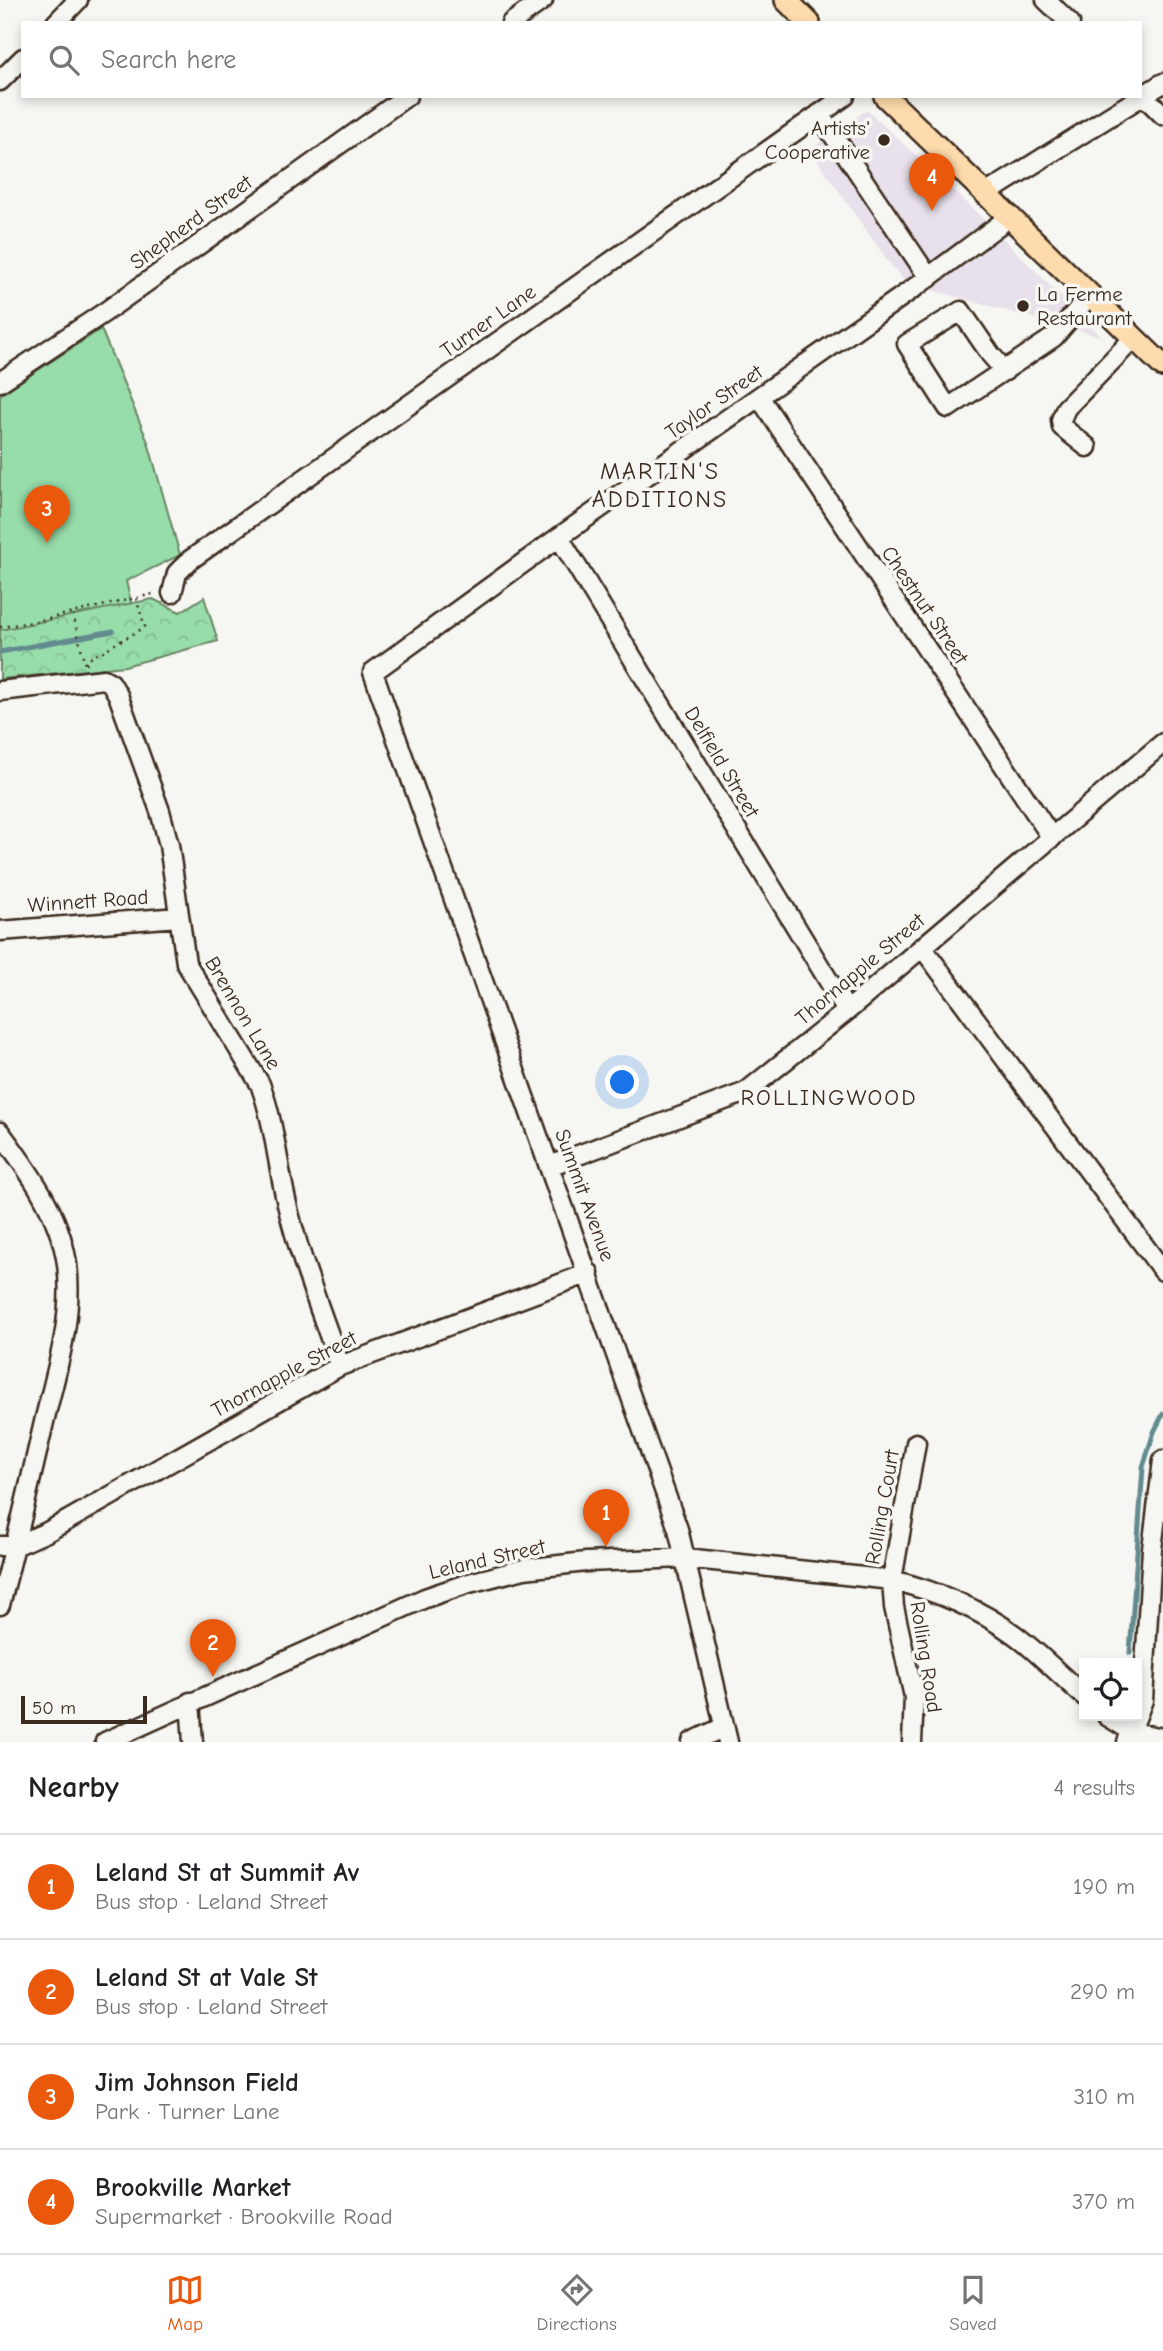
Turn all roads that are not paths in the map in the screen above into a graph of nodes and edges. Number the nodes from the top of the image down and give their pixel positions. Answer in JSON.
{"nodes":[{"id":1,"x":78,"y":0,"type":"edge"},
{"id":2,"x":543,"y":0,"type":"edge"},
{"id":3,"x":786,"y":0,"type":"edge"},
{"id":4,"x":1046,"y":0,"type":"edge"},
{"id":5,"x":58,"y":21,"type":"edge"},
{"id":6,"x":514,"y":21,"type":"edge"},
{"id":7,"x":807,"y":21,"type":"edge"},
{"id":8,"x":1068,"y":21,"type":"edge"},
{"id":9,"x":21,"y":60,"type":"edge"},
{"id":10,"x":0,"y":81,"type":"edge"},
{"id":11,"x":1163,"y":83,"type":"edge"},
{"id":12,"x":1142,"y":94,"type":"edge"},
{"id":13,"x":404,"y":98,"type":"edge"},
{"id":14,"x":842,"y":98,"type":"edge"},
{"id":15,"x":887,"y":98,"type":"edge"},
{"id":16,"x":1136,"y":98,"type":"edge"},
{"id":17,"x":818,"y":114,"type":"junction"},
{"id":18,"x":1163,"y":115,"type":"edge"},
{"id":19,"x":987,"y":193,"type":"junction"},
{"id":20,"x":1011,"y":216,"type":"junction"},
{"id":21,"x":929,"y":278,"type":"junction"},
{"id":22,"x":1090,"y":295,"type":"junction"},
{"id":23,"x":1134,"y":338,"type":"junction"},
{"id":24,"x":0,"y":360,"type":"edge"},
{"id":25,"x":1163,"y":366,"type":"edge"},
{"id":26,"x":1005,"y":371,"type":"junction"},
{"id":27,"x":3,"y":380,"type":"edge"},
{"id":28,"x":760,"y":398,"type":"junction"},
{"id":29,"x":1087,"y":447,"type":"dead end"},
{"id":30,"x":559,"y":537,"type":"junction"},
{"id":31,"x":172,"y":593,"type":"dead end"},
{"id":32,"x":373,"y":672,"type":"joint"},
{"id":33,"x":0,"y":691,"type":"edge"},
{"id":34,"x":1163,"y":743,"type":"edge"},
{"id":35,"x":1052,"y":838,"type":"junction"},
{"id":36,"x":179,"y":917,"type":"junction"},
{"id":37,"x":0,"y":930,"type":"edge"},
{"id":38,"x":922,"y":947,"type":"junction"},
{"id":39,"x":847,"y":1010,"type":"junction"},
{"id":40,"x":0,"y":1132,"type":"edge"},
{"id":41,"x":549,"y":1166,"type":"junction"},
{"id":42,"x":1163,"y":1271,"type":"edge"},
{"id":43,"x":589,"y":1273,"type":"junction"},
{"id":44,"x":340,"y":1366,"type":"junction"},
{"id":45,"x":916,"y":1443,"type":"dead end"},
{"id":46,"x":1163,"y":1460,"type":"edge"},
{"id":47,"x":7,"y":1546,"type":"edge"},
{"id":48,"x":685,"y":1558,"type":"junction"},
{"id":49,"x":892,"y":1580,"type":"junction"},
{"id":50,"x":0,"y":1605,"type":"edge"},
{"id":51,"x":1079,"y":1692,"type":"edge"},
{"id":52,"x":190,"y":1702,"type":"junction"},
{"id":53,"x":1112,"y":1721,"type":"edge"},
{"id":54,"x":726,"y":1735,"type":"edge"},
{"id":55,"x":1130,"y":1737,"type":"edge"},
{"id":56,"x":1163,"y":1738,"type":"edge"},
{"id":57,"x":105,"y":1742,"type":"edge"},
{"id":58,"x":193,"y":1742,"type":"edge"},
{"id":59,"x":692,"y":1742,"type":"edge"},
{"id":60,"x":912,"y":1742,"type":"edge"}],
"edges":[{"from":1,"to":5,"type":"street"},
{"from":2,"to":6,"type":"street"},
{"from":3,"to":7,"type":"main road"},
{"from":4,"to":8,"type":"street"},
{"from":9,"to":10,"type":"street"},
{"from":11,"to":12,"type":"street"},
{"from":12,"to":18,"type":"street"},
{"from":13,"to":27,"type":"street","name":"Shepherd Street"},
{"from":14,"to":17,"type":"street","name":"Turner Lane"},
{"from":15,"to":19,"type":"main road"},
{"from":16,"to":19,"type":"street"},
{"from":17,"to":21,"type":"street"},
{"from":17,"to":31,"type":"street","name":"Turner Lane"},
{"from":19,"to":20,"type":"main road"},
{"from":20,"to":21,"type":"street","name":"Taylor Street"},
{"from":20,"to":22,"type":"main road"},
{"from":21,"to":28,"type":"street","name":"Taylor Street"},
{"from":22,"to":23,"type":"main road"},
{"from":22,"to":26,"type":"street"},
{"from":23,"to":25,"type":"main road"},
{"from":23,"to":29,"type":"street"},
{"from":24,"to":27,"type":"street"},
{"from":26,"to":26,"type":"street"},
{"from":28,"to":30,"type":"street","name":"Taylor Street"},
{"from":28,"to":35,"type":"street","name":"Chestnut Street"},
{"from":30,"to":32,"type":"street","name":"Taylor Street"},
{"from":30,"to":39,"type":"street","name":"Delfield Street"},
{"from":32,"to":41,"type":"street","name":"Summit Avenue"},
{"from":33,"to":36,"type":"street","name":"Brennon Lane"},
{"from":34,"to":35,"type":"street","name":"Thornapple Street"},
{"from":35,"to":38,"type":"street","name":"Thornapple Street"},
{"from":36,"to":37,"type":"street","name":"Winnett Road"},
{"from":36,"to":44,"type":"street","name":"Brennon Lane"},
{"from":38,"to":39,"type":"street","name":"Thornapple Street"},
{"from":38,"to":42,"type":"street"},
{"from":39,"to":41,"type":"street","name":"Thornapple Street"},
{"from":40,"to":47,"type":"street"},
{"from":41,"to":43,"type":"street","name":"Summit Avenue"},
{"from":43,"to":44,"type":"street","name":"Thornapple Street"},
{"from":43,"to":48,"type":"street","name":"Summit Avenue"},
{"from":44,"to":47,"type":"street","name":"Thornapple Street"},
{"from":45,"to":49,"type":"street","name":"Rolling Court"},
{"from":46,"to":55,"type":"street"},
{"from":47,"to":50,"type":"street"},
{"from":48,"to":49,"type":"street","name":"Leland Street"},
{"from":48,"to":52,"type":"street","name":"Leland Street"},
{"from":48,"to":54,"type":"street","name":"Summit Avenue"},
{"from":49,"to":51,"type":"street","name":"Leland Street"},
{"from":49,"to":60,"type":"street","name":"Rolling Road"},
{"from":52,"to":57,"type":"street","name":"Leland Street"},
{"from":52,"to":58,"type":"street"},
{"from":53,"to":55,"type":"street"},
{"from":54,"to":59,"type":"street"},
{"from":55,"to":56,"type":"street"}]}
